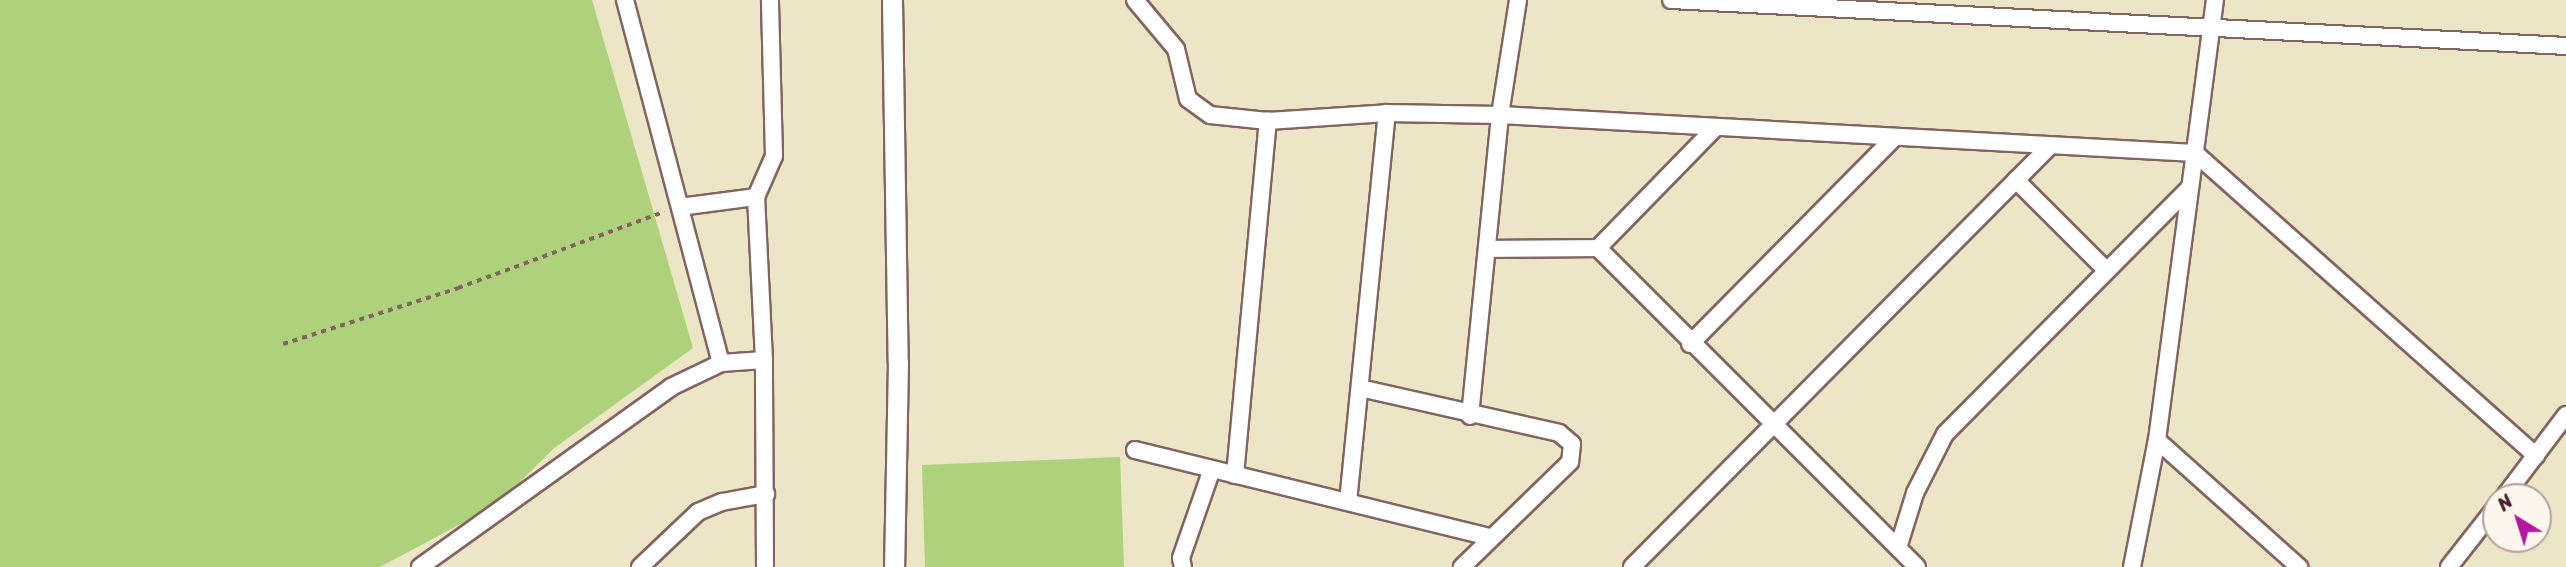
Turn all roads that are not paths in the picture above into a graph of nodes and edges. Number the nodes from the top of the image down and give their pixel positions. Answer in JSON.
{"nodes":[{"id":1,"x":625,"y":0,"type":"edge"},
{"id":2,"x":770,"y":0,"type":"edge"},
{"id":3,"x":892,"y":0,"type":"edge"},
{"id":4,"x":1135,"y":0,"type":"edge"},
{"id":5,"x":1518,"y":0,"type":"edge"},
{"id":6,"x":1671,"y":0,"type":"edge"},
{"id":7,"x":2216,"y":0,"type":"edge"},
{"id":8,"x":2213,"y":25,"type":"junction"},
{"id":9,"x":2566,"y":46,"type":"edge"},
{"id":10,"x":1387,"y":113,"type":"junction"},
{"id":11,"x":1500,"y":116,"type":"junction"},
{"id":12,"x":1268,"y":121,"type":"junction"},
{"id":13,"x":1714,"y":129,"type":"junction"},
{"id":14,"x":1892,"y":139,"type":"junction"},
{"id":15,"x":2049,"y":147,"type":"junction"},
{"id":16,"x":2195,"y":153,"type":"junction"},
{"id":17,"x":2016,"y":180,"type":"junction"},
{"id":18,"x":2190,"y":187,"type":"junction"},
{"id":19,"x":756,"y":197,"type":"junction"},
{"id":20,"x":680,"y":207,"type":"junction"},
{"id":21,"x":1598,"y":248,"type":"junction"},
{"id":22,"x":1487,"y":249,"type":"junction"},
{"id":23,"x":2105,"y":270,"type":"junction"},
{"id":24,"x":1690,"y":344,"type":"junction"},
{"id":25,"x":764,"y":360,"type":"junction"},
{"id":26,"x":721,"y":363,"type":"junction"},
{"id":27,"x":1360,"y":388,"type":"junction"},
{"id":28,"x":2566,"y":415,"type":"edge"},
{"id":29,"x":1470,"y":416,"type":"junction"},
{"id":30,"x":1773,"y":427,"type":"junction"},
{"id":31,"x":2157,"y":440,"type":"junction"},
{"id":32,"x":1135,"y":450,"type":"dead end"},
{"id":33,"x":2536,"y":456,"type":"junction"},
{"id":34,"x":1212,"y":469,"type":"junction"},
{"id":35,"x":1235,"y":475,"type":"junction"},
{"id":36,"x":2515,"y":483,"type":"edge"},
{"id":37,"x":766,"y":494,"type":"junction"},
{"id":38,"x":1348,"y":502,"type":"junction"},
{"id":39,"x":2482,"y":525,"type":"edge"},
{"id":40,"x":1490,"y":537,"type":"junction"},
{"id":41,"x":1898,"y":548,"type":"junction"},
{"id":42,"x":420,"y":567,"type":"edge"},
{"id":43,"x":640,"y":567,"type":"edge"},
{"id":44,"x":765,"y":567,"type":"edge"},
{"id":45,"x":894,"y":567,"type":"edge"},
{"id":46,"x":1183,"y":567,"type":"edge"},
{"id":47,"x":1462,"y":567,"type":"edge"},
{"id":48,"x":1632,"y":567,"type":"edge"},
{"id":49,"x":1917,"y":567,"type":"edge"},
{"id":50,"x":2132,"y":567,"type":"edge"},
{"id":51,"x":2299,"y":567,"type":"edge"},
{"id":52,"x":2449,"y":567,"type":"edge"}],
"edges":[{"from":1,"to":20,"type":"street"},
{"from":2,"to":19,"type":"street"},
{"from":3,"to":45,"type":"street"},
{"from":4,"to":12,"type":"street"},
{"from":5,"to":11,"type":"street"},
{"from":6,"to":8,"type":"street"},
{"from":7,"to":8,"type":"street"},
{"from":8,"to":9,"type":"street"},
{"from":8,"to":16,"type":"street"},
{"from":10,"to":11,"type":"street"},
{"from":10,"to":12,"type":"street"},
{"from":10,"to":27,"type":"street"},
{"from":11,"to":13,"type":"street"},
{"from":11,"to":22,"type":"street"},
{"from":12,"to":35,"type":"street"},
{"from":13,"to":14,"type":"street"},
{"from":13,"to":21,"type":"street"},
{"from":14,"to":15,"type":"street"},
{"from":14,"to":24,"type":"street"},
{"from":15,"to":16,"type":"street"},
{"from":15,"to":17,"type":"street"},
{"from":16,"to":18,"type":"street"},
{"from":16,"to":33,"type":"street"},
{"from":17,"to":23,"type":"street"},
{"from":17,"to":30,"type":"street"},
{"from":18,"to":23,"type":"street"},
{"from":18,"to":31,"type":"street"},
{"from":19,"to":20,"type":"street"},
{"from":19,"to":25,"type":"street"},
{"from":20,"to":26,"type":"street"},
{"from":21,"to":22,"type":"street"},
{"from":21,"to":24,"type":"street"},
{"from":22,"to":29,"type":"street"},
{"from":23,"to":41,"type":"street"},
{"from":24,"to":30,"type":"street"},
{"from":25,"to":26,"type":"street"},
{"from":25,"to":37,"type":"street"},
{"from":26,"to":42,"type":"street"},
{"from":27,"to":29,"type":"street"},
{"from":27,"to":38,"type":"street"},
{"from":28,"to":33,"type":"street"},
{"from":29,"to":40,"type":"street"},
{"from":30,"to":41,"type":"street"},
{"from":30,"to":48,"type":"street"},
{"from":31,"to":50,"type":"street"},
{"from":31,"to":51,"type":"street"},
{"from":32,"to":34,"type":"street"},
{"from":33,"to":36,"type":"street"},
{"from":34,"to":35,"type":"street"},
{"from":34,"to":46,"type":"street"},
{"from":35,"to":38,"type":"street"},
{"from":37,"to":43,"type":"street"},
{"from":37,"to":44,"type":"street"},
{"from":38,"to":40,"type":"street"},
{"from":39,"to":52,"type":"street"},
{"from":40,"to":47,"type":"street"},
{"from":41,"to":49,"type":"street"}]}
